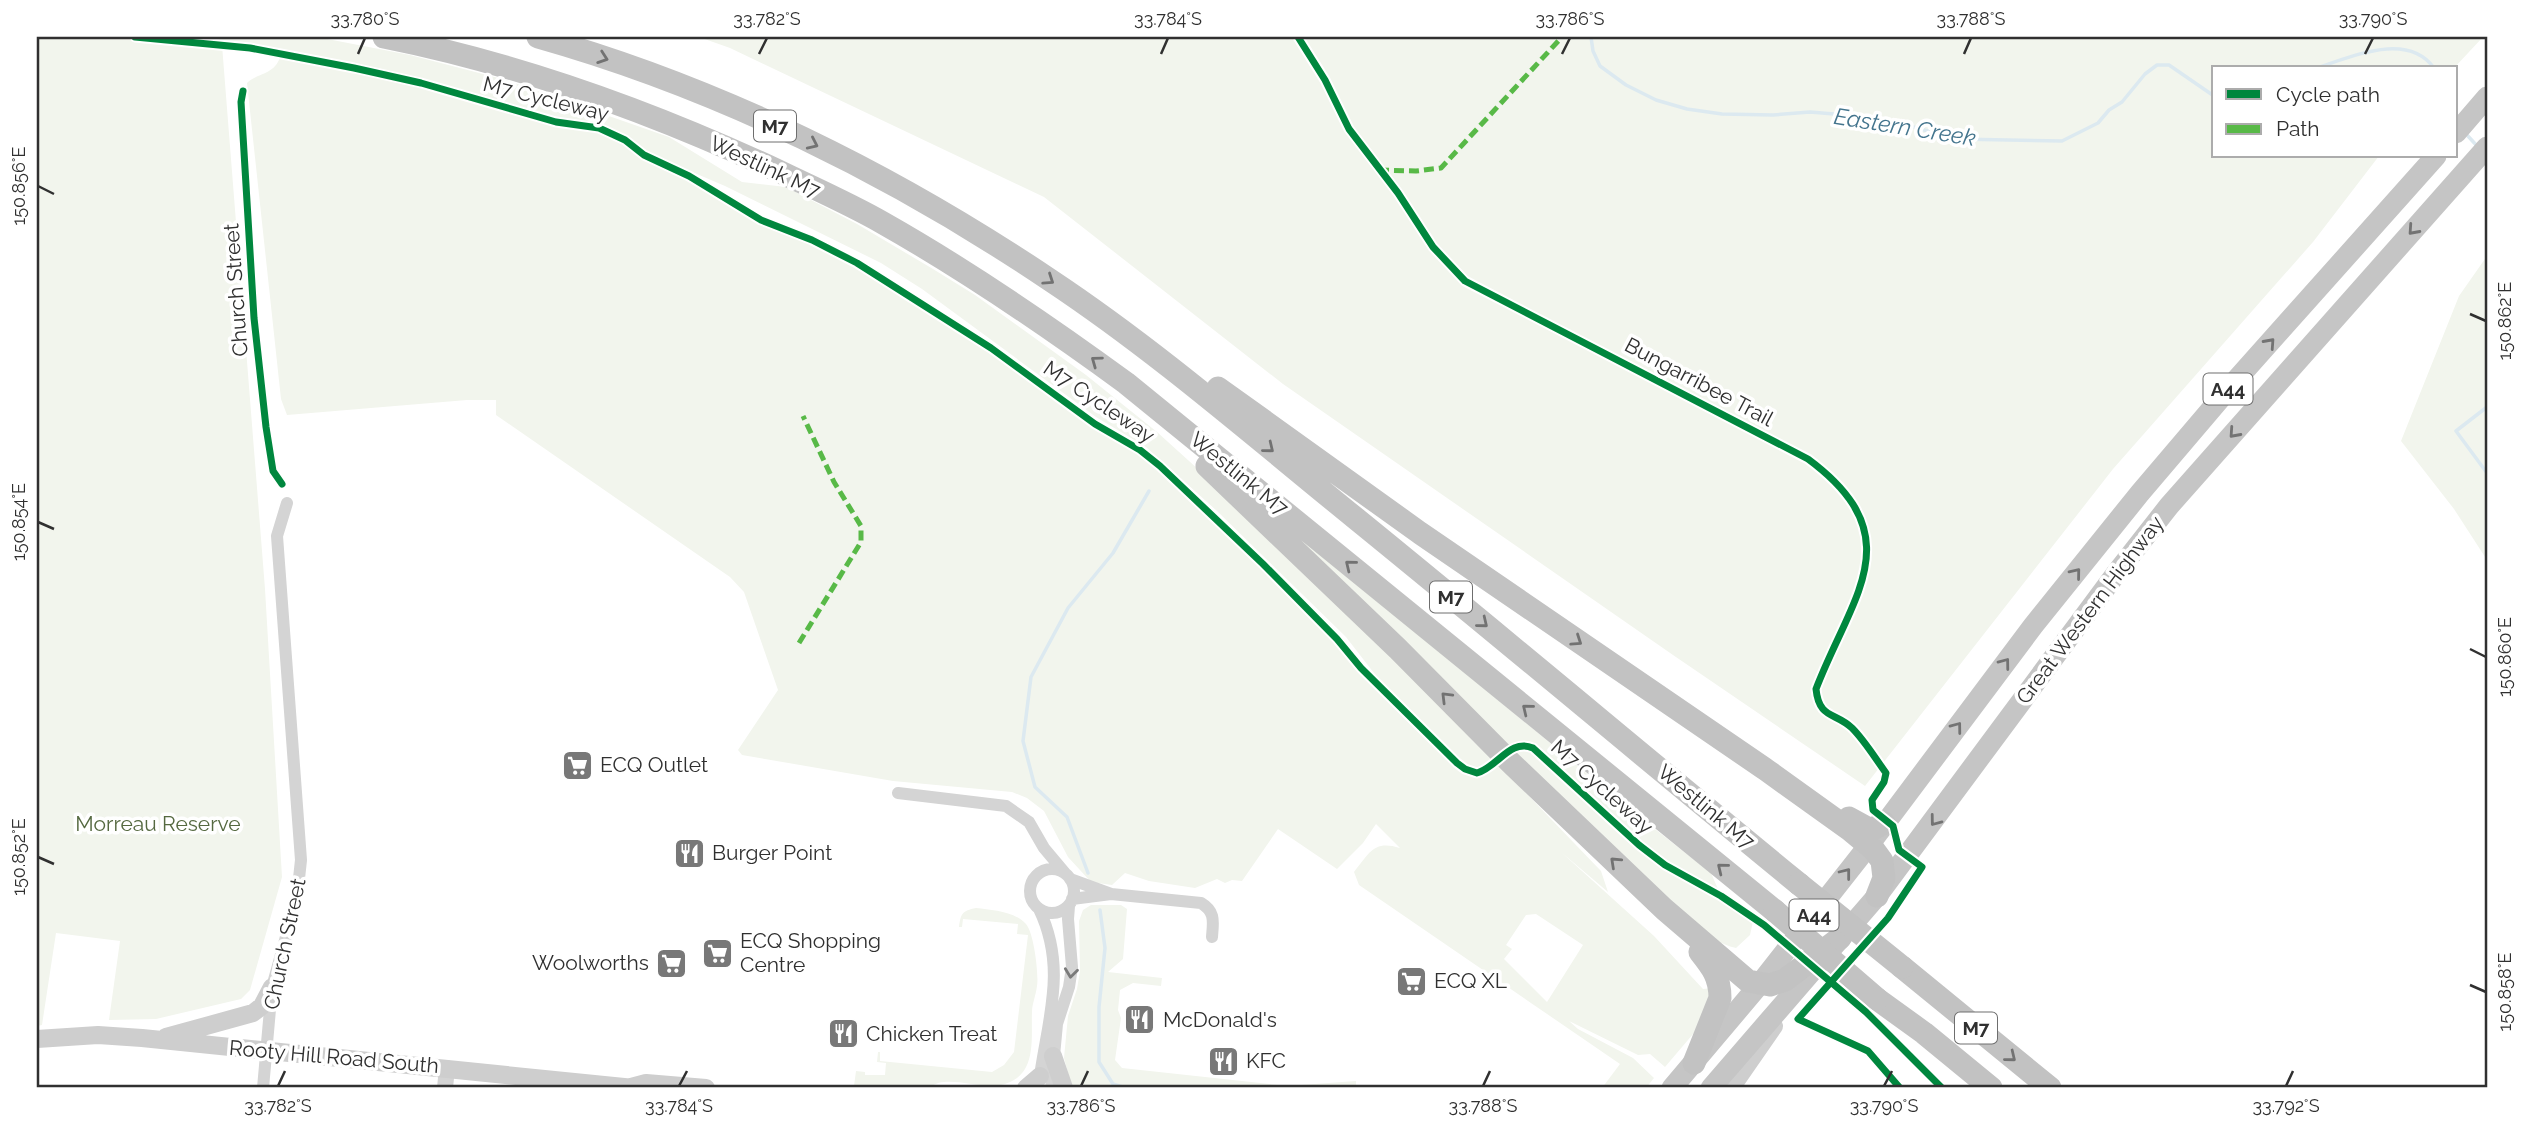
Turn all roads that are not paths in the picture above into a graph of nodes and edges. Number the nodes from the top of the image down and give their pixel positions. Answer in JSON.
{"nodes":[{"id":1,"x":384,"y":37,"type":"edge"},
{"id":2,"x":538,"y":37,"type":"edge"},
{"id":3,"x":2481,"y":104,"type":"edge"},
{"id":4,"x":2458,"y":131,"type":"edge"},
{"id":5,"x":2487,"y":147,"type":"edge"},
{"id":6,"x":2434,"y":158,"type":"edge"},
{"id":7,"x":1100,"y":315,"type":"junction"},
{"id":8,"x":1126,"y":383,"type":"junction"},
{"id":9,"x":287,"y":503,"type":"dead end"},
{"id":10,"x":1680,"y":712,"type":"junction"},
{"id":11,"x":898,"y":793,"type":"dead end"},
{"id":12,"x":1884,"y":824,"type":"junction"},
{"id":13,"x":1868,"y":845,"type":"junction"},
{"id":14,"x":1044,"y":848,"type":"junction"},
{"id":15,"x":1037,"y":876,"type":"junction"},
{"id":16,"x":1067,"y":876,"type":"junction"},
{"id":17,"x":1111,"y":894,"type":"junction"},
{"id":18,"x":1877,"y":896,"type":"junction"},
{"id":19,"x":1071,"y":903,"type":"junction"},
{"id":20,"x":1039,"y":909,"type":"junction"},
{"id":21,"x":1664,"y":909,"type":"junction"},
{"id":22,"x":1212,"y":937,"type":"dead end"},
{"id":23,"x":1840,"y":938,"type":"junction"},
{"id":24,"x":1759,"y":985,"type":"junction"},
{"id":25,"x":272,"y":987,"type":"junction"},
{"id":26,"x":1785,"y":1005,"type":"junction"},
{"id":27,"x":1910,"y":1023,"type":"junction"},
{"id":28,"x":37,"y":1039,"type":"edge"},
{"id":29,"x":156,"y":1040,"type":"junction"},
{"id":30,"x":266,"y":1051,"type":"junction"},
{"id":31,"x":1053,"y":1056,"type":"junction"},
{"id":32,"x":1694,"y":1063,"type":"junction"},
{"id":33,"x":447,"y":1068,"type":"junction"},
{"id":34,"x":1043,"y":1084,"type":"edge"},
{"id":35,"x":263,"y":1088,"type":"edge"},
{"id":36,"x":445,"y":1088,"type":"edge"},
{"id":37,"x":632,"y":1088,"type":"edge"},
{"id":38,"x":706,"y":1088,"type":"edge"},
{"id":39,"x":1026,"y":1088,"type":"edge"},
{"id":40,"x":1063,"y":1088,"type":"edge"},
{"id":41,"x":1672,"y":1088,"type":"edge"},
{"id":42,"x":1711,"y":1088,"type":"edge"},
{"id":43,"x":1731,"y":1088,"type":"edge"},
{"id":44,"x":1972,"y":1088,"type":"edge"},
{"id":45,"x":1991,"y":1088,"type":"edge"},
{"id":46,"x":2050,"y":1088,"type":"edge"}],
"edges":[{"from":8,"to":1,"type":"highway","name":"Westlink M7","number":"M7","one_way":true},
{"from":2,"to":7,"type":"highway","name":"Westlink M7","number":"M7","one_way":true},
{"from":3,"to":4,"type":"highway"},
{"from":5,"to":18,"type":"highway","name":"Great Western Highway","number":"A44","one_way":true},
{"from":12,"to":6,"type":"highway","name":"Great Western Highway","number":"A44","one_way":true},
{"from":7,"to":10,"type":"highway","one_way":true},
{"from":7,"to":46,"type":"highway","name":"Westlink M7","number":"M7","one_way":true,"bridge":true},
{"from":21,"to":8,"type":"highway","number":"M7","one_way":true},
{"from":27,"to":8,"type":"highway","name":"Westlink M7","number":"M7","one_way":true,"bridge":true},
{"from":9,"to":25,"type":"street","name":"Church Street"},
{"from":10,"to":12,"type":"highway"},
{"from":10,"to":13,"type":"highway"},
{"from":11,"to":14,"type":"street"},
{"from":12,"to":13,"type":"highway","name":"Great Western Highway","number":"A44"},
{"from":13,"to":18,"type":"highway"},
{"from":24,"to":13,"type":"highway","name":"Great Western Highway","number":"A44","one_way":true},
{"from":14,"to":15,"type":"street"},
{"from":14,"to":16,"type":"street"},
{"from":15,"to":16,"type":"street"},
{"from":15,"to":20,"type":"street"},
{"from":16,"to":17,"type":"street"},
{"from":16,"to":19,"type":"street"},
{"from":17,"to":19,"type":"street"},
{"from":17,"to":22,"type":"street"},
{"from":18,"to":23,"type":"highway","name":"Great Western Highway","number":"A44"},
{"from":19,"to":20,"type":"street"},
{"from":19,"to":31,"type":"street","one_way":true},
{"from":20,"to":34,"type":"street"},
{"from":21,"to":24,"type":"highway","number":"M7"},
{"from":21,"to":32,"type":"highway","number":"M7"},
{"from":23,"to":24,"type":"highway"},
{"from":23,"to":26,"type":"highway","name":"Great Western Highway","number":"A44"},
{"from":24,"to":32,"type":"highway","name":"Great Western Highway","number":"A44"},
{"from":25,"to":29,"type":"main road"},
{"from":25,"to":30,"type":"street","name":"Church Street"},
{"from":26,"to":42,"type":"highway","name":"Great Western Highway","number":"A44"},
{"from":26,"to":43,"type":"main road"},
{"from":27,"to":44,"type":"highway"},
{"from":27,"to":45,"type":"highway","name":"Westlink M7","number":"M7"},
{"from":28,"to":29,"type":"main road","name":"Rooty Hill Road South"},
{"from":29,"to":30,"type":"main road","name":"Rooty Hill Road South"},
{"from":30,"to":33,"type":"main road","name":"Rooty Hill Road South"},
{"from":30,"to":35,"type":"street","name":"Church Street"},
{"from":31,"to":34,"type":"street"},
{"from":31,"to":40,"type":"main road"},
{"from":32,"to":41,"type":"highway","name":"Great Western Highway","number":"A44"},
{"from":33,"to":36,"type":"street"},
{"from":33,"to":37,"type":"main road","name":"Rooty Hill Road South"},
{"from":34,"to":39,"type":"main road"},
{"from":37,"to":38,"type":"main road","name":"Rooty Hill Road South"}]}
